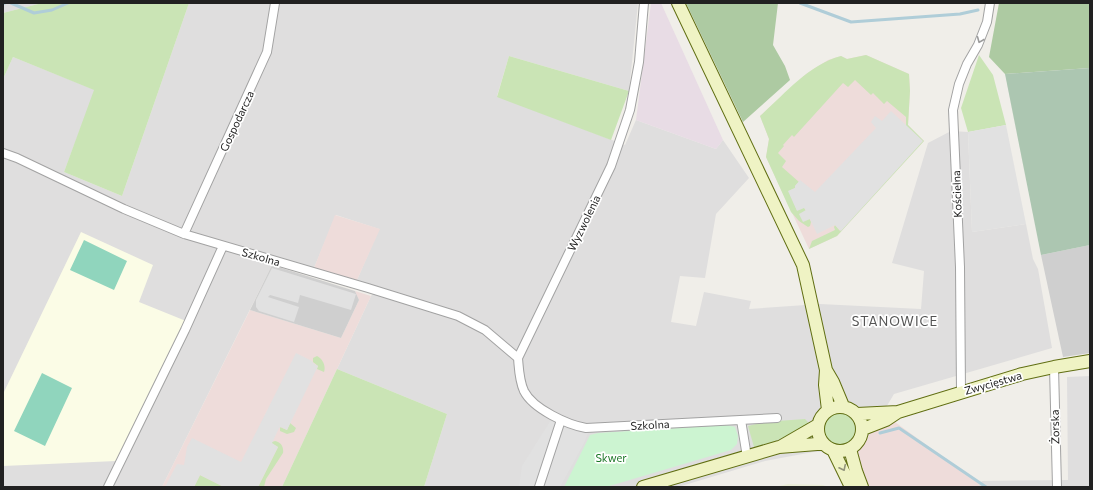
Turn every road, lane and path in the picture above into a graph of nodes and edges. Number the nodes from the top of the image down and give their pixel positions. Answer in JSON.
{"nodes":[{"id":1,"x":275,"y":3,"type":"edge"},
{"id":2,"x":644,"y":3,"type":"edge"},
{"id":3,"x":678,"y":3,"type":"edge"},
{"id":4,"x":990,"y":3,"type":"edge"},
{"id":5,"x":3,"y":153,"type":"edge"},
{"id":6,"x":184,"y":234,"type":"junction"},
{"id":7,"x":223,"y":246,"type":"junction"},
{"id":8,"x":518,"y":358,"type":"junction"},
{"id":9,"x":1090,"y":361,"type":"edge"},
{"id":10,"x":1054,"y":367,"type":"junction"},
{"id":11,"x":826,"y":370,"type":"junction"},
{"id":12,"x":960,"y":392,"type":"junction"},
{"id":13,"x":842,"y":406,"type":"junction"},
{"id":14,"x":828,"y":410,"type":"junction"},
{"id":15,"x":898,"y":412,"type":"junction"},
{"id":16,"x":858,"y":414,"type":"junction"},
{"id":17,"x":777,"y":418,"type":"dead end"},
{"id":18,"x":561,"y":420,"type":"junction"},
{"id":19,"x":741,"y":420,"type":"junction"},
{"id":20,"x":818,"y":425,"type":"junction"},
{"id":21,"x":863,"y":429,"type":"junction"},
{"id":22,"x":779,"y":447,"type":"junction"},
{"id":23,"x":828,"y":447,"type":"junction"},
{"id":24,"x":850,"y":449,"type":"junction"},
{"id":25,"x":747,"y":457,"type":"junction"},
{"id":26,"x":108,"y":487,"type":"edge"},
{"id":27,"x":539,"y":487,"type":"edge"},
{"id":28,"x":644,"y":487,"type":"edge"},
{"id":29,"x":851,"y":487,"type":"edge"},
{"id":30,"x":862,"y":487,"type":"edge"},
{"id":31,"x":1057,"y":487,"type":"edge"}],
"edges":[{"from":1,"to":6,"type":"street","name":"Gospodarcza"},
{"from":2,"to":8,"type":"street","name":"Wyzwolenia"},
{"from":3,"to":11,"type":"main road"},
{"from":4,"to":12,"type":"street","name":"Kościelna","one_way":true},
{"from":5,"to":6,"type":"street","name":"Szkolna"},
{"from":6,"to":7,"type":"street","name":"Szkolna"},
{"from":7,"to":8,"type":"street","name":"Szkolna"},
{"from":7,"to":26,"type":"street"},
{"from":8,"to":18,"type":"street"},
{"from":9,"to":10,"type":"main road","name":"Zwycięstwa"},
{"from":10,"to":12,"type":"main road","name":"Zwycięstwa"},
{"from":10,"to":31,"type":"street","name":"Żorska"},
{"from":11,"to":13,"type":"main road"},
{"from":11,"to":14,"type":"main road"},
{"from":12,"to":15,"type":"main road","name":"Zwycięstwa"},
{"from":13,"to":14,"type":"main road"},
{"from":13,"to":16,"type":"main road"},
{"from":14,"to":20,"type":"main road"},
{"from":15,"to":16,"type":"main road","name":"Zwycięstwa"},
{"from":15,"to":21,"type":"main road","name":"Zwycięstwa"},
{"from":16,"to":21,"type":"main road"},
{"from":17,"to":19,"type":"street","name":"Szkolna"},
{"from":18,"to":19,"type":"street","name":"Szkolna"},
{"from":18,"to":27,"type":"street"},
{"from":19,"to":25,"type":"street"},
{"from":20,"to":22,"type":"main road"},
{"from":20,"to":23,"type":"main road"},
{"from":21,"to":24,"type":"main road"},
{"from":22,"to":23,"type":"main road"},
{"from":22,"to":25,"type":"main road"},
{"from":23,"to":24,"type":"main road"},
{"from":23,"to":29,"type":"main road","one_way":true},
{"from":24,"to":30,"type":"main road"},
{"from":25,"to":28,"type":"main road"}]}
